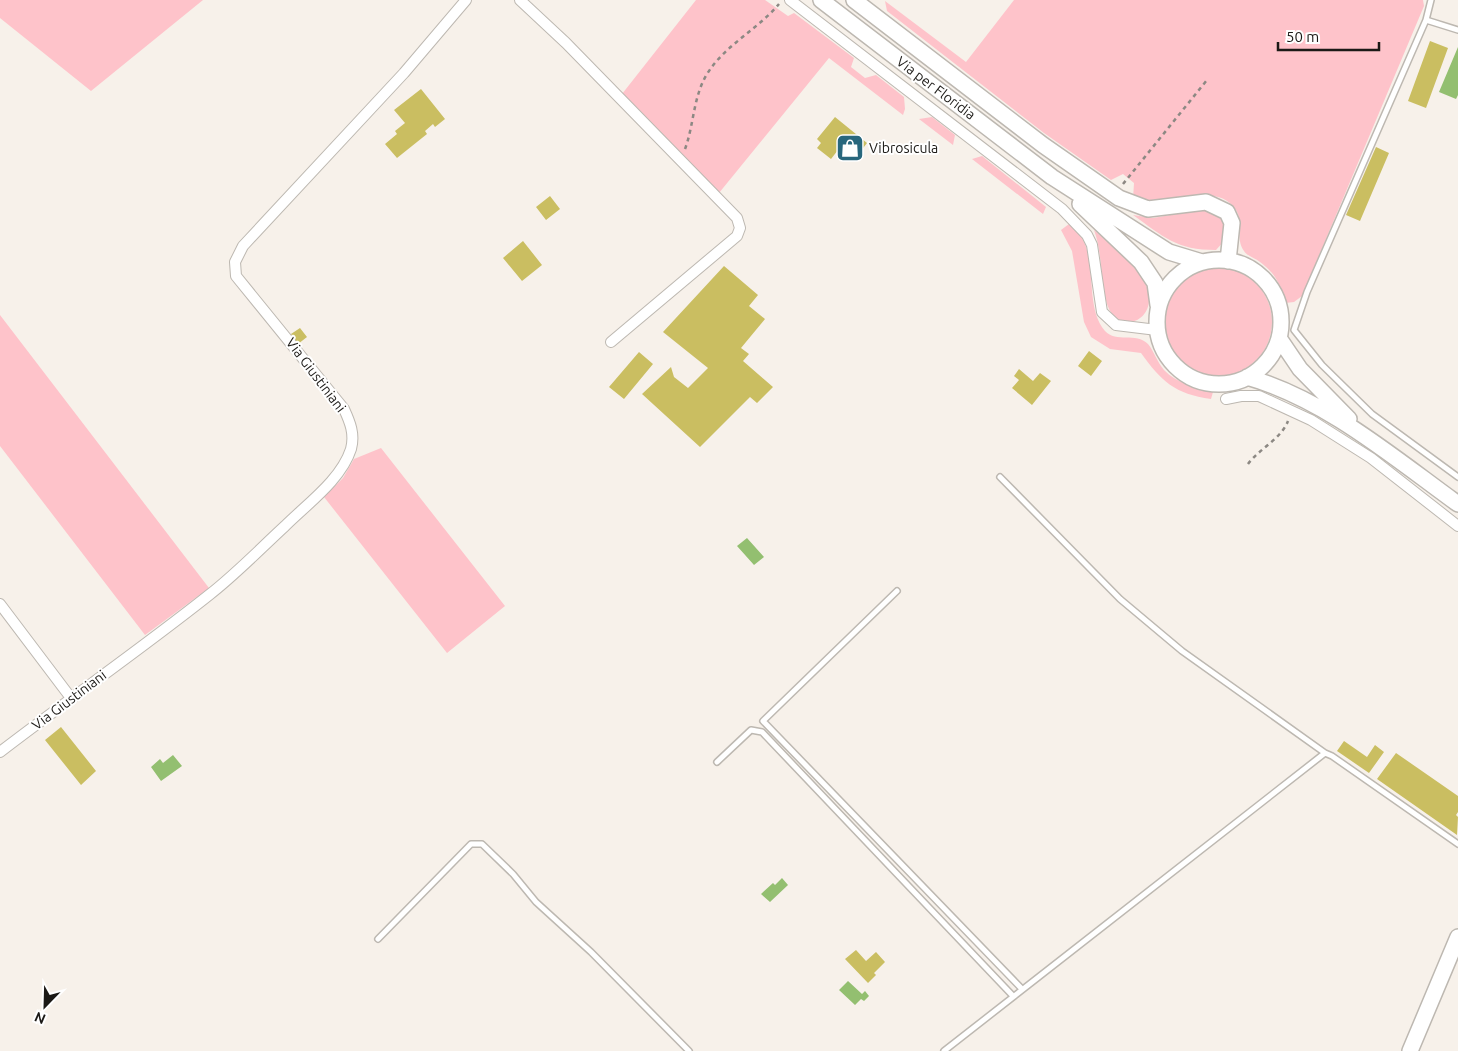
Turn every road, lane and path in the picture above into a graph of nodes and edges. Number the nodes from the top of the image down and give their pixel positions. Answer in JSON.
{"nodes":[{"id":1,"x":466,"y":0,"type":"edge"},
{"id":2,"x":520,"y":0,"type":"edge"},
{"id":3,"x":783,"y":0,"type":"edge"},
{"id":4,"x":790,"y":0,"type":"edge"},
{"id":5,"x":821,"y":0,"type":"edge"},
{"id":6,"x":854,"y":0,"type":"edge"},
{"id":7,"x":1431,"y":0,"type":"edge"},
{"id":8,"x":1426,"y":20,"type":"junction"},
{"id":9,"x":1458,"y":30,"type":"edge"},
{"id":10,"x":1207,"y":80,"type":"dead end"},
{"id":11,"x":682,"y":160,"type":"junction"},
{"id":12,"x":1052,"y":177,"type":"junction"},
{"id":13,"x":1114,"y":195,"type":"junction"},
{"id":14,"x":1228,"y":260,"type":"junction"},
{"id":15,"x":1202,"y":262,"type":"junction"},
{"id":16,"x":1158,"y":309,"type":"junction"},
{"id":17,"x":1157,"y":330,"type":"junction"},
{"id":18,"x":1279,"y":338,"type":"junction"},
{"id":19,"x":611,"y":342,"type":"dead end"},
{"id":20,"x":1247,"y":377,"type":"junction"},
{"id":21,"x":1226,"y":399,"type":"dead end"},
{"id":22,"x":1292,"y":411,"type":"junction"},
{"id":23,"x":1375,"y":445,"type":"junction"},
{"id":24,"x":1248,"y":464,"type":"dead end"},
{"id":25,"x":1000,"y":477,"type":"dead end"},
{"id":26,"x":1458,"y":477,"type":"edge"},
{"id":27,"x":1458,"y":504,"type":"edge"},
{"id":28,"x":1458,"y":526,"type":"edge"},
{"id":29,"x":897,"y":591,"type":"dead end"},
{"id":30,"x":0,"y":604,"type":"edge"},
{"id":31,"x":71,"y":698,"type":"junction"},
{"id":32,"x":0,"y":752,"type":"edge"},
{"id":33,"x":1325,"y":754,"type":"junction"},
{"id":34,"x":717,"y":762,"type":"dead end"},
{"id":35,"x":1458,"y":844,"type":"edge"},
{"id":36,"x":1458,"y":937,"type":"edge"},
{"id":37,"x":378,"y":939,"type":"dead end"},
{"id":38,"x":1022,"y":989,"type":"junction"},
{"id":39,"x":1013,"y":996,"type":"junction"},
{"id":40,"x":689,"y":1051,"type":"edge"},
{"id":41,"x":944,"y":1051,"type":"edge"},
{"id":42,"x":1410,"y":1051,"type":"edge"}],
"edges":[{"from":1,"to":31,"type":"street","name":"Via Giustiniani"},
{"from":2,"to":11,"type":"street"},
{"from":3,"to":11,"type":"path"},
{"from":4,"to":17,"type":"street"},
{"from":5,"to":12,"type":"main road","name":"Via per Floridia"},
{"from":6,"to":13,"type":"main road"},
{"from":7,"to":8,"type":"lane"},
{"from":8,"to":9,"type":"lane"},
{"from":8,"to":26,"type":"lane"},
{"from":10,"to":13,"type":"path"},
{"from":11,"to":19,"type":"street"},
{"from":12,"to":15,"type":"main road"},
{"from":12,"to":16,"type":"main road"},
{"from":13,"to":14,"type":"main road"},
{"from":14,"to":15,"type":"main road"},
{"from":14,"to":18,"type":"main road"},
{"from":15,"to":16,"type":"main road"},
{"from":16,"to":17,"type":"main road"},
{"from":17,"to":20,"type":"main road"},
{"from":18,"to":20,"type":"main road"},
{"from":18,"to":23,"type":"main road"},
{"from":20,"to":23,"type":"main road"},
{"from":21,"to":22,"type":"street"},
{"from":22,"to":24,"type":"path"},
{"from":22,"to":28,"type":"street"},
{"from":23,"to":27,"type":"main road"},
{"from":25,"to":33,"type":"lane"},
{"from":29,"to":38,"type":"lane"},
{"from":30,"to":31,"type":"street"},
{"from":31,"to":32,"type":"street","name":"Via Giustiniani"},
{"from":33,"to":35,"type":"lane"},
{"from":33,"to":38,"type":"lane"},
{"from":34,"to":39,"type":"lane"},
{"from":36,"to":42,"type":"main road"},
{"from":37,"to":40,"type":"lane"},
{"from":38,"to":39,"type":"lane"},
{"from":39,"to":41,"type":"lane"}]}
